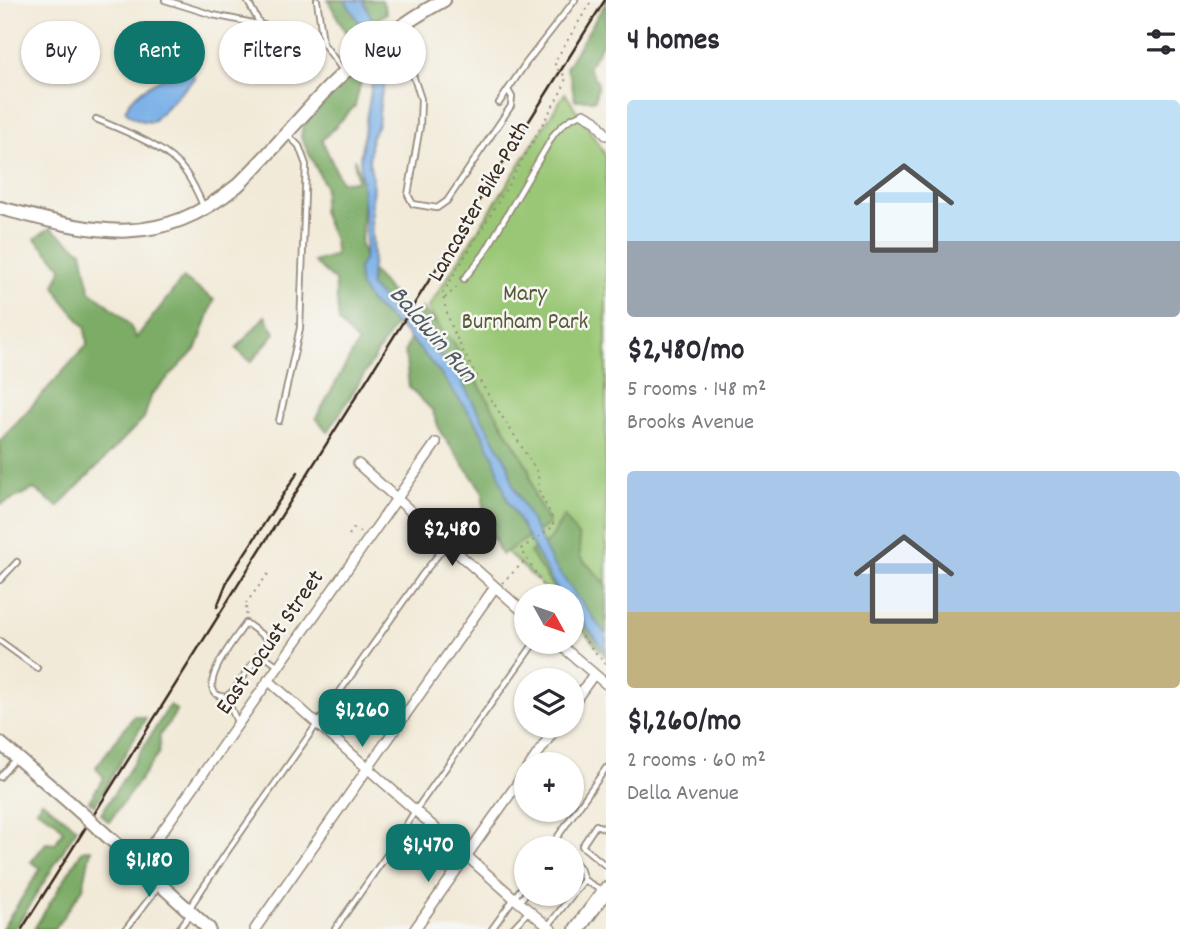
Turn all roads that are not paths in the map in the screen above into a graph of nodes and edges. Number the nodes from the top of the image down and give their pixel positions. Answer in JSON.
{"nodes":[{"id":1,"x":165,"y":0,"type":"edge"},
{"id":2,"x":247,"y":0,"type":"edge"},
{"id":3,"x":317,"y":0,"type":"edge"},
{"id":4,"x":444,"y":0,"type":"edge"},
{"id":5,"x":575,"y":0,"type":"edge"},
{"id":6,"x":246,"y":21,"type":"edge"},
{"id":7,"x":258,"y":21,"type":"edge"},
{"id":8,"x":320,"y":21,"type":"edge"},
{"id":9,"x":411,"y":21,"type":"edge"},
{"id":10,"x":326,"y":47,"type":"edge"},
{"id":11,"x":340,"y":67,"type":"edge"},
{"id":12,"x":340,"y":77,"type":"edge"},
{"id":13,"x":415,"y":84,"type":"edge"},
{"id":14,"x":508,"y":90,"type":"junction"},
{"id":15,"x":499,"y":103,"type":"dead end"},
{"id":16,"x":584,"y":114,"type":"joint"},
{"id":17,"x":96,"y":119,"type":"dead end"},
{"id":18,"x":604,"y":128,"type":"edge"},
{"id":19,"x":286,"y":134,"type":"junction"},
{"id":20,"x":0,"y":208,"type":"edge"},
{"id":21,"x":205,"y":209,"type":"junction"},
{"id":22,"x":464,"y":279,"type":"road end"},
{"id":23,"x":279,"y":421,"type":"dead end"},
{"id":24,"x":436,"y":443,"type":"dead end"},
{"id":25,"x":358,"y":464,"type":"dead end"},
{"id":26,"x":396,"y":498,"type":"junction"},
{"id":27,"x":447,"y":543,"type":"junction"},
{"id":28,"x":17,"y":562,"type":"dead end"},
{"id":29,"x":0,"y":580,"type":"edge"},
{"id":30,"x":496,"y":588,"type":"junction"},
{"id":31,"x":514,"y":604,"type":"edge"},
{"id":32,"x":0,"y":641,"type":"edge"},
{"id":33,"x":260,"y":653,"type":"junction"},
{"id":34,"x":526,"y":654,"type":"edge"},
{"id":35,"x":571,"y":654,"type":"edge"},
{"id":36,"x":278,"y":666,"type":"junction"},
{"id":37,"x":37,"y":668,"type":"dead end"},
{"id":38,"x":594,"y":674,"type":"junction"},
{"id":39,"x":268,"y":680,"type":"junction"},
{"id":40,"x":606,"y":684,"type":"edge"},
{"id":41,"x":584,"y":688,"type":"edge"},
{"id":42,"x":226,"y":697,"type":"junction"},
{"id":43,"x":238,"y":724,"type":"junction"},
{"id":44,"x":318,"y":724,"type":"junction"},
{"id":45,"x":0,"y":743,"type":"edge"},
{"id":46,"x":17,"y":757,"type":"junction"},
{"id":47,"x":368,"y":768,"type":"junction"},
{"id":48,"x":606,"y":768,"type":"edge"},
{"id":49,"x":0,"y":778,"type":"edge"},
{"id":50,"x":514,"y":788,"type":"edge"},
{"id":51,"x":415,"y":811,"type":"junction"},
{"id":52,"x":606,"y":829,"type":"edge"},
{"id":53,"x":558,"y":836,"type":"edge"},
{"id":54,"x":466,"y":855,"type":"junction"},
{"id":55,"x":137,"y":864,"type":"junction"},
{"id":56,"x":606,"y":866,"type":"edge"},
{"id":57,"x":584,"y":880,"type":"edge"},
{"id":58,"x":160,"y":886,"type":"junction"},
{"id":59,"x":605,"y":891,"type":"edge"},
{"id":60,"x":514,"y":898,"type":"edge"},
{"id":61,"x":514,"y":902,"type":"edge"},
{"id":62,"x":523,"y":906,"type":"edge"},
{"id":63,"x":566,"y":906,"type":"edge"},
{"id":64,"x":189,"y":911,"type":"junction"},
{"id":65,"x":528,"y":911,"type":"junction"},
{"id":66,"x":550,"y":928,"type":"edge"},
{"id":67,"x":126,"y":929,"type":"edge"},
{"id":68,"x":179,"y":929,"type":"edge"},
{"id":69,"x":209,"y":929,"type":"edge"},
{"id":70,"x":255,"y":929,"type":"edge"},
{"id":71,"x":335,"y":929,"type":"edge"},
{"id":72,"x":415,"y":929,"type":"edge"},
{"id":73,"x":492,"y":929,"type":"edge"},
{"id":74,"x":514,"y":929,"type":"edge"},
{"id":75,"x":577,"y":929,"type":"edge"}],
"edges":[{"from":1,"to":6,"type":"lane"},
{"from":2,"to":7,"type":"lane"},
{"from":3,"to":8,"type":"lane"},
{"from":4,"to":9,"type":"street"},
{"from":5,"to":14,"type":"lane"},
{"from":10,"to":11,"type":"lane"},
{"from":12,"to":19,"type":"street"},
{"from":13,"to":14,"type":"lane"},
{"from":14,"to":15,"type":"lane"},
{"from":16,"to":18,"type":"street"},
{"from":16,"to":22,"type":"lane"},
{"from":17,"to":21,"type":"lane"},
{"from":19,"to":21,"type":"street"},
{"from":19,"to":23,"type":"lane"},
{"from":20,"to":21,"type":"street"},
{"from":24,"to":26,"type":"street","name":"East Locust Street"},
{"from":25,"to":26,"type":"street"},
{"from":26,"to":27,"type":"street"},
{"from":26,"to":36,"type":"street","name":"East Locust Street"},
{"from":27,"to":30,"type":"street"},
{"from":27,"to":44,"type":"lane"},
{"from":28,"to":29,"type":"lane"},
{"from":30,"to":31,"type":"street"},
{"from":30,"to":47,"type":"street"},
{"from":32,"to":37,"type":"lane"},
{"from":33,"to":36,"type":"lane"},
{"from":33,"to":42,"type":"lane"},
{"from":33,"to":42,"type":"lane"},
{"from":34,"to":51,"type":"lane"},
{"from":35,"to":38,"type":"street"},
{"from":36,"to":39,"type":"street","name":"East Locust Street"},
{"from":38,"to":40,"type":"street"},
{"from":38,"to":41,"type":"street"},
{"from":39,"to":43,"type":"street","name":"East Locust Street"},
{"from":39,"to":44,"type":"street"},
{"from":42,"to":43,"type":"lane"},
{"from":43,"to":55,"type":"street","name":"East Locust Street"},
{"from":44,"to":47,"type":"street"},
{"from":44,"to":64,"type":"lane"},
{"from":45,"to":46,"type":"street"},
{"from":46,"to":49,"type":"lane"},
{"from":46,"to":55,"type":"street","bridge":true},
{"from":47,"to":51,"type":"street"},
{"from":47,"to":70,"type":"street"},
{"from":48,"to":53,"type":"lane"},
{"from":50,"to":54,"type":"street"},
{"from":51,"to":54,"type":"street"},
{"from":51,"to":71,"type":"lane"},
{"from":52,"to":56,"type":"lane"},
{"from":54,"to":60,"type":"street"},
{"from":54,"to":72,"type":"street"},
{"from":55,"to":58,"type":"street"},
{"from":57,"to":59,"type":"lane"},
{"from":58,"to":64,"type":"street"},
{"from":58,"to":67,"type":"lane"},
{"from":59,"to":75,"type":"main road"},
{"from":61,"to":73,"type":"lane"},
{"from":62,"to":65,"type":"street"},
{"from":63,"to":66,"type":"lane"},
{"from":64,"to":68,"type":"lane"},
{"from":64,"to":69,"type":"street"},
{"from":65,"to":66,"type":"street"},
{"from":65,"to":74,"type":"lane"}]}
